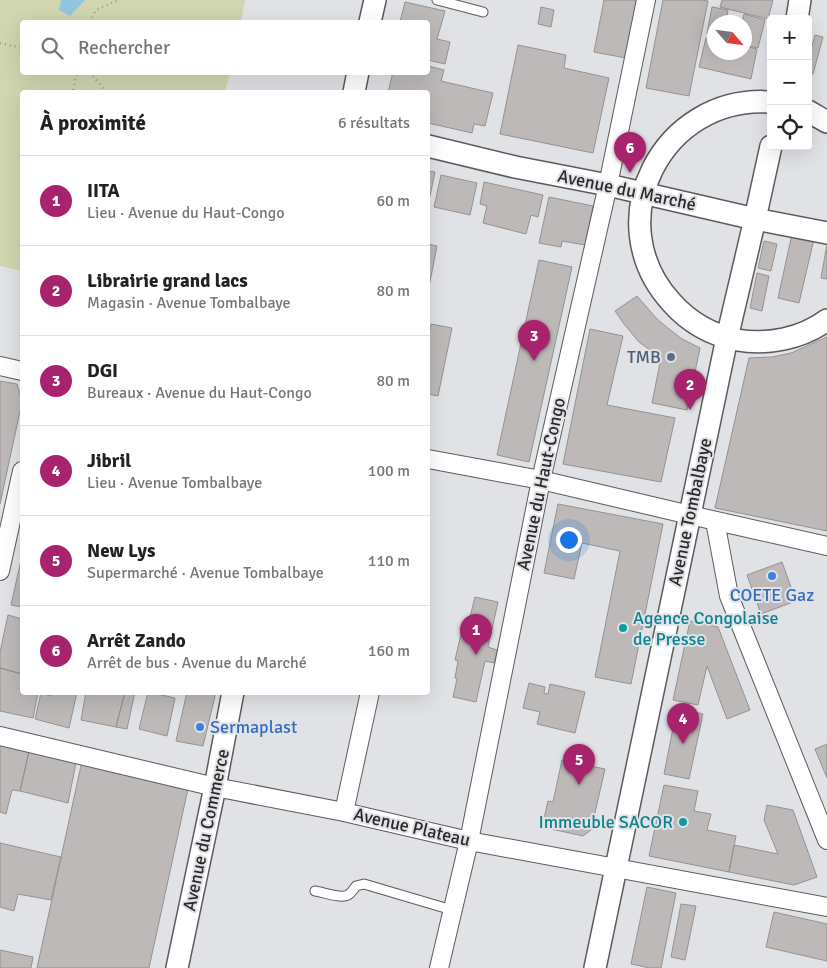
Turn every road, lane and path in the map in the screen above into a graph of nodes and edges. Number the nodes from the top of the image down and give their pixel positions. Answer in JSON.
{"nodes":[{"id":1,"x":118,"y":0,"type":"edge"},
{"id":2,"x":375,"y":0,"type":"edge"},
{"id":3,"x":436,"y":0,"type":"edge"},
{"id":4,"x":646,"y":0,"type":"edge"},
{"id":5,"x":800,"y":0,"type":"edge"},
{"id":6,"x":483,"y":12,"type":"dead end"},
{"id":7,"x":797,"y":15,"type":"edge"},
{"id":8,"x":91,"y":20,"type":"edge"},
{"id":9,"x":370,"y":20,"type":"edge"},
{"id":10,"x":0,"y":43,"type":"edge"},
{"id":11,"x":20,"y":48,"type":"edge"},
{"id":12,"x":76,"y":75,"type":"edge"},
{"id":13,"x":92,"y":75,"type":"edge"},
{"id":14,"x":357,"y":75,"type":"edge"},
{"id":15,"x":73,"y":90,"type":"dead end"},
{"id":16,"x":104,"y":90,"type":"edge"},
{"id":17,"x":354,"y":90,"type":"edge"},
{"id":18,"x":767,"y":102,"type":"edge"},
{"id":19,"x":812,"y":113,"type":"edge"},
{"id":20,"x":827,"y":122,"type":"edge"},
{"id":21,"x":430,"y":146,"type":"edge"},
{"id":22,"x":770,"y":150,"type":"edge"},
{"id":23,"x":608,"y":185,"type":"junction"},
{"id":24,"x":643,"y":193,"type":"junction"},
{"id":25,"x":755,"y":219,"type":"junction"},
{"id":26,"x":827,"y":233,"type":"edge"},
{"id":27,"x":827,"y":320,"type":"edge"},
{"id":28,"x":727,"y":338,"type":"junction"},
{"id":29,"x":0,"y":366,"type":"edge"},
{"id":30,"x":20,"y":371,"type":"edge"},
{"id":31,"x":430,"y":459,"type":"edge"},
{"id":32,"x":20,"y":480,"type":"edge"},
{"id":33,"x":541,"y":480,"type":"junction"},
{"id":34,"x":690,"y":515,"type":"junction"},
{"id":35,"x":715,"y":521,"type":"junction"},
{"id":36,"x":827,"y":546,"type":"edge"},
{"id":37,"x":0,"y":571,"type":"edge"},
{"id":38,"x":232,"y":695,"type":"edge"},
{"id":39,"x":369,"y":695,"type":"edge"},
{"id":40,"x":0,"y":736,"type":"edge"},
{"id":41,"x":215,"y":787,"type":"junction"},
{"id":42,"x":344,"y":812,"type":"junction"},
{"id":43,"x":827,"y":840,"type":"edge"},
{"id":44,"x":469,"y":841,"type":"junction"},
{"id":45,"x":616,"y":868,"type":"junction"},
{"id":46,"x":316,"y":891,"type":"dead end"},
{"id":47,"x":827,"y":907,"type":"edge"},
{"id":48,"x":452,"y":910,"type":"junction"},
{"id":49,"x":177,"y":968,"type":"edge"},
{"id":50,"x":439,"y":968,"type":"edge"},
{"id":51,"x":595,"y":968,"type":"edge"}],
"edges":[{"from":1,"to":8,"type":"path"},
{"from":2,"to":9,"type":"street"},
{"from":3,"to":6,"type":"lane"},
{"from":4,"to":23,"type":"street","name":"Avenue du Haut-Congo"},
{"from":5,"to":7,"type":"street"},
{"from":10,"to":11,"type":"path"},
{"from":12,"to":15,"type":"path"},
{"from":13,"to":16,"type":"path"},
{"from":14,"to":17,"type":"street"},
{"from":18,"to":24,"type":"street"},
{"from":19,"to":20,"type":"street"},
{"from":21,"to":23,"type":"street","name":"Avenue du Marché"},
{"from":22,"to":25,"type":"street","name":"Avenue Tombalbaye"},
{"from":23,"to":24,"type":"street","name":"Avenue du Marché"},
{"from":23,"to":33,"type":"street","name":"Avenue du Haut-Congo"},
{"from":24,"to":25,"type":"street","name":"Avenue du Marché"},
{"from":24,"to":28,"type":"street"},
{"from":25,"to":26,"type":"street","name":"Avenue du Marché"},
{"from":25,"to":28,"type":"street","name":"Avenue Tombalbaye"},
{"from":27,"to":28,"type":"street"},
{"from":28,"to":34,"type":"street","name":"Avenue Tombalbaye"},
{"from":29,"to":30,"type":"street"},
{"from":31,"to":33,"type":"street"},
{"from":32,"to":37,"type":"street"},
{"from":33,"to":34,"type":"street"},
{"from":33,"to":44,"type":"street","name":"Avenue du Haut-Congo"},
{"from":34,"to":35,"type":"street"},
{"from":34,"to":45,"type":"street","name":"Avenue Tombalbaye"},
{"from":35,"to":36,"type":"street"},
{"from":35,"to":43,"type":"street"},
{"from":38,"to":41,"type":"street","name":"Avenue du Commerce"},
{"from":39,"to":42,"type":"street"},
{"from":40,"to":41,"type":"street","name":"Avenue Plateau"},
{"from":41,"to":42,"type":"street","name":"Avenue Plateau"},
{"from":41,"to":49,"type":"street","name":"Avenue du Commerce"},
{"from":42,"to":44,"type":"street","name":"Avenue Plateau"},
{"from":44,"to":45,"type":"street","name":"Avenue Plateau"},
{"from":44,"to":48,"type":"street","name":"Avenue du Haut-Congo"},
{"from":45,"to":47,"type":"street","name":"Avenue Plateau"},
{"from":45,"to":51,"type":"street","name":"Avenue Tombalbaye"},
{"from":46,"to":48,"type":"lane"},
{"from":48,"to":50,"type":"street","name":"Avenue du Haut-Congo"}]}
